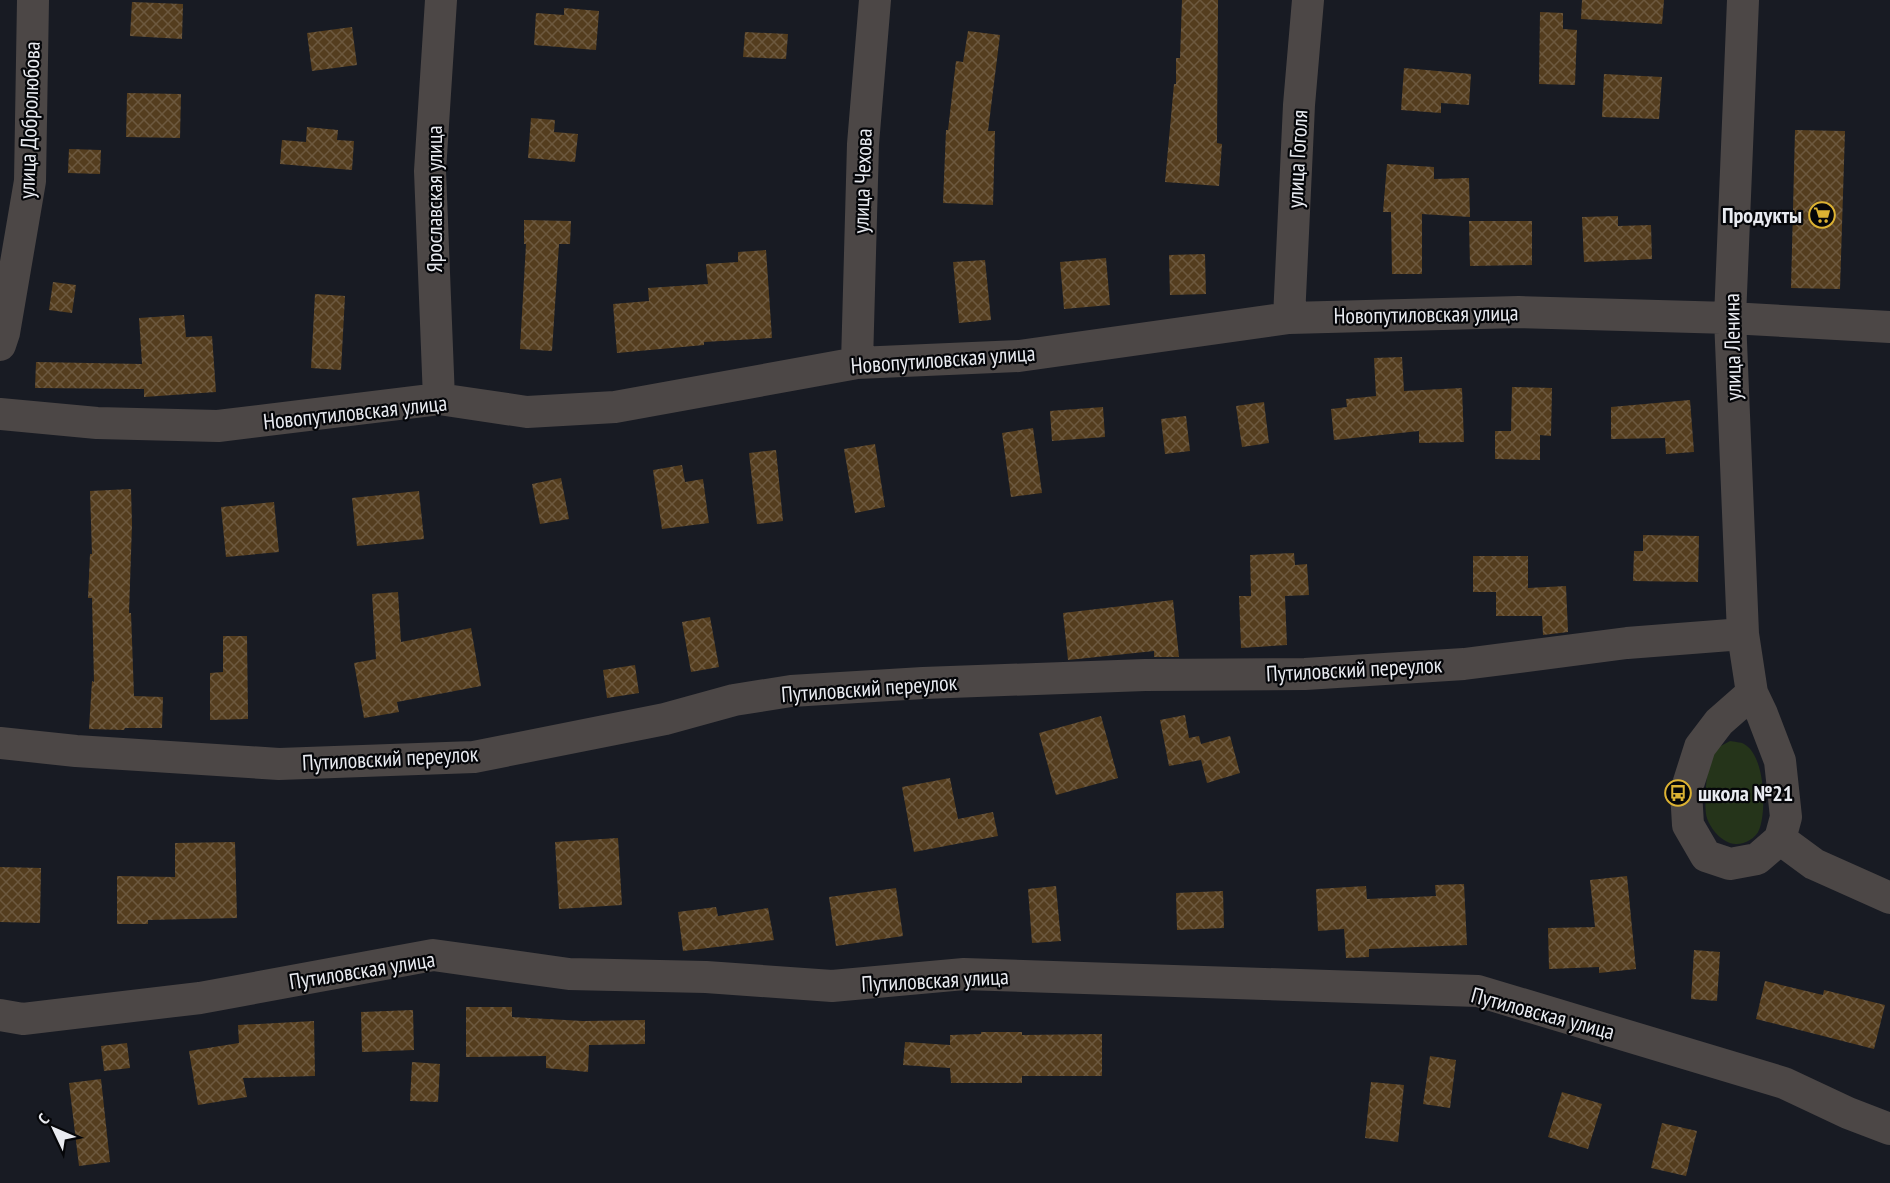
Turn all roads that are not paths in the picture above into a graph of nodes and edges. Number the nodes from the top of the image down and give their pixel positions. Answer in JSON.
{"nodes":[{"id":1,"x":33,"y":0,"type":"edge"},
{"id":2,"x":441,"y":0,"type":"edge"},
{"id":3,"x":876,"y":0,"type":"edge"},
{"id":4,"x":1308,"y":0,"type":"edge"},
{"id":5,"x":1743,"y":0,"type":"edge"},
{"id":6,"x":1289,"y":318,"type":"junction"},
{"id":7,"x":1730,"y":318,"type":"junction"},
{"id":8,"x":1890,"y":327,"type":"edge"},
{"id":9,"x":0,"y":345,"type":"edge"},
{"id":10,"x":856,"y":363,"type":"junction"},
{"id":11,"x":439,"y":399,"type":"junction"},
{"id":12,"x":0,"y":414,"type":"edge"},
{"id":13,"x":1743,"y":634,"type":"junction"},
{"id":14,"x":1752,"y":693,"type":"junction"},
{"id":15,"x":0,"y":743,"type":"edge"},
{"id":16,"x":1780,"y":839,"type":"junction"},
{"id":17,"x":1890,"y":898,"type":"edge"},
{"id":18,"x":0,"y":1015,"type":"edge"},
{"id":19,"x":1890,"y":1128,"type":"edge"}],
"edges":[{"from":1,"to":9,"type":"street","name":"улица Добролюбова"},
{"from":2,"to":11,"type":"street","name":"Ярославская улица"},
{"from":3,"to":10,"type":"street","name":"улица Чехова"},
{"from":4,"to":6,"type":"street","name":"улица Гоголя"},
{"from":5,"to":7,"type":"street","name":"улица Ленина"},
{"from":6,"to":7,"type":"street","name":"Новопутиловская улица"},
{"from":6,"to":10,"type":"street","name":"Новопутиловская улица"},
{"from":7,"to":8,"type":"street","name":"Новопутиловская улица"},
{"from":7,"to":13,"type":"street","name":"улица Ленина"},
{"from":10,"to":11,"type":"street","name":"Новопутиловская улица"},
{"from":11,"to":12,"type":"street","name":"Новопутиловская улица"},
{"from":13,"to":14,"type":"street","name":"улица Ленина"},
{"from":13,"to":15,"type":"street","name":"Путиловский переулок"},
{"from":14,"to":16,"type":"street","name":"улица Ленина"},
{"from":14,"to":16,"type":"street"},
{"from":16,"to":17,"type":"street"},
{"from":18,"to":19,"type":"street","name":"Путиловская улица"}]}
